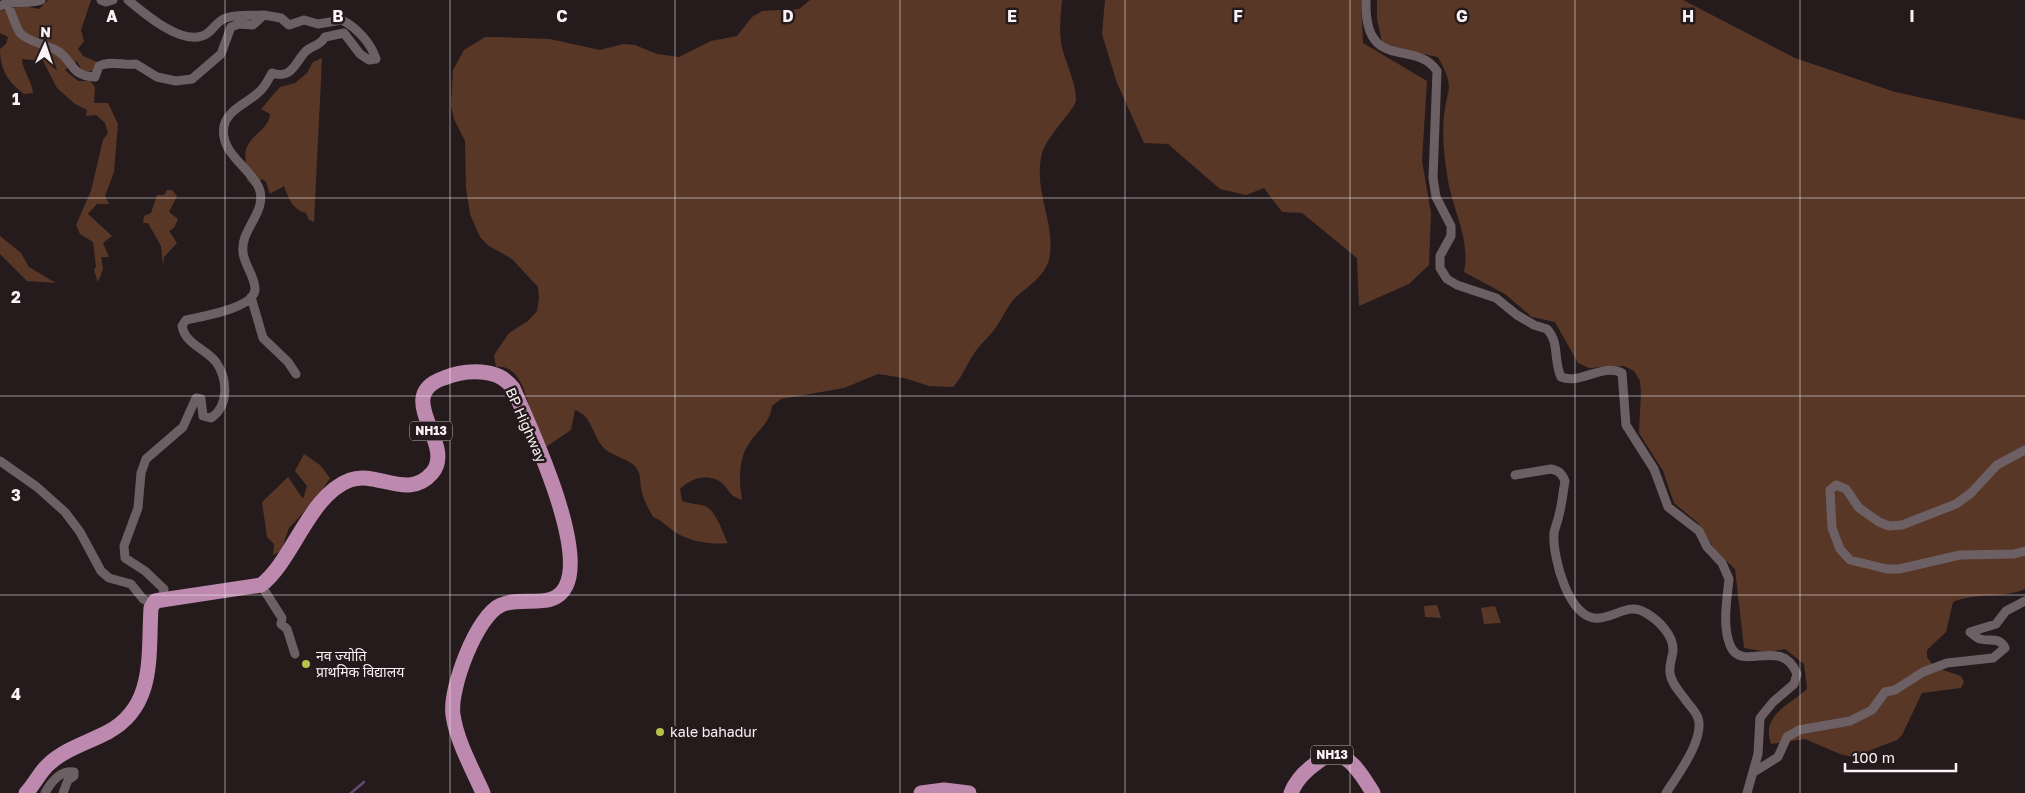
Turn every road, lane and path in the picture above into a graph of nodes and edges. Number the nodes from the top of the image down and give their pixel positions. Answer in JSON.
{"nodes":[{"id":1,"x":41,"y":0,"type":"edge"},
{"id":2,"x":101,"y":0,"type":"edge"},
{"id":3,"x":113,"y":0,"type":"edge"},
{"id":4,"x":128,"y":0,"type":"edge"},
{"id":5,"x":1366,"y":0,"type":"edge"},
{"id":6,"x":3,"y":4,"type":"edge"},
{"id":7,"x":264,"y":15,"type":"junction"},
{"id":8,"x":251,"y":297,"type":"junction"},
{"id":9,"x":296,"y":374,"type":"dead end"},
{"id":10,"x":2025,"y":450,"type":"edge"},
{"id":11,"x":0,"y":461,"type":"edge"},
{"id":12,"x":1515,"y":475,"type":"dead end"},
{"id":13,"x":2025,"y":551,"type":"edge"},
{"id":14,"x":261,"y":585,"type":"junction"},
{"id":15,"x":158,"y":601,"type":"junction"},
{"id":16,"x":2025,"y":601,"type":"edge"},
{"id":17,"x":295,"y":654,"type":"dead end"},
{"id":18,"x":1754,"y":772,"type":"junction"},
{"id":19,"x":26,"y":793,"type":"edge"},
{"id":20,"x":45,"y":793,"type":"edge"},
{"id":21,"x":64,"y":793,"type":"edge"},
{"id":22,"x":482,"y":793,"type":"edge"},
{"id":23,"x":921,"y":793,"type":"edge"},
{"id":24,"x":969,"y":793,"type":"edge"},
{"id":25,"x":1290,"y":793,"type":"edge"},
{"id":26,"x":1373,"y":793,"type":"edge"},
{"id":27,"x":1666,"y":793,"type":"edge"},
{"id":28,"x":1747,"y":793,"type":"edge"}],
"edges":[{"from":1,"to":6,"type":"street"},
{"from":2,"to":3,"type":"street"},
{"from":4,"to":7,"type":"street"},
{"from":5,"to":18,"type":"street"},
{"from":6,"to":7,"type":"street"},
{"from":7,"to":8,"type":"street"},
{"from":8,"to":9,"type":"street"},
{"from":8,"to":15,"type":"street"},
{"from":10,"to":13,"type":"street"},
{"from":11,"to":15,"type":"street"},
{"from":12,"to":27,"type":"street"},
{"from":14,"to":15,"type":"highway"},
{"from":14,"to":17,"type":"street"},
{"from":14,"to":22,"type":"highway","name":"BP Highway","number":"NH13"},
{"from":15,"to":19,"type":"highway"},
{"from":16,"to":18,"type":"street"},
{"from":18,"to":28,"type":"street"},
{"from":20,"to":21,"type":"street"},
{"from":23,"to":24,"type":"highway"},
{"from":25,"to":26,"type":"highway","number":"NH13"}]}
